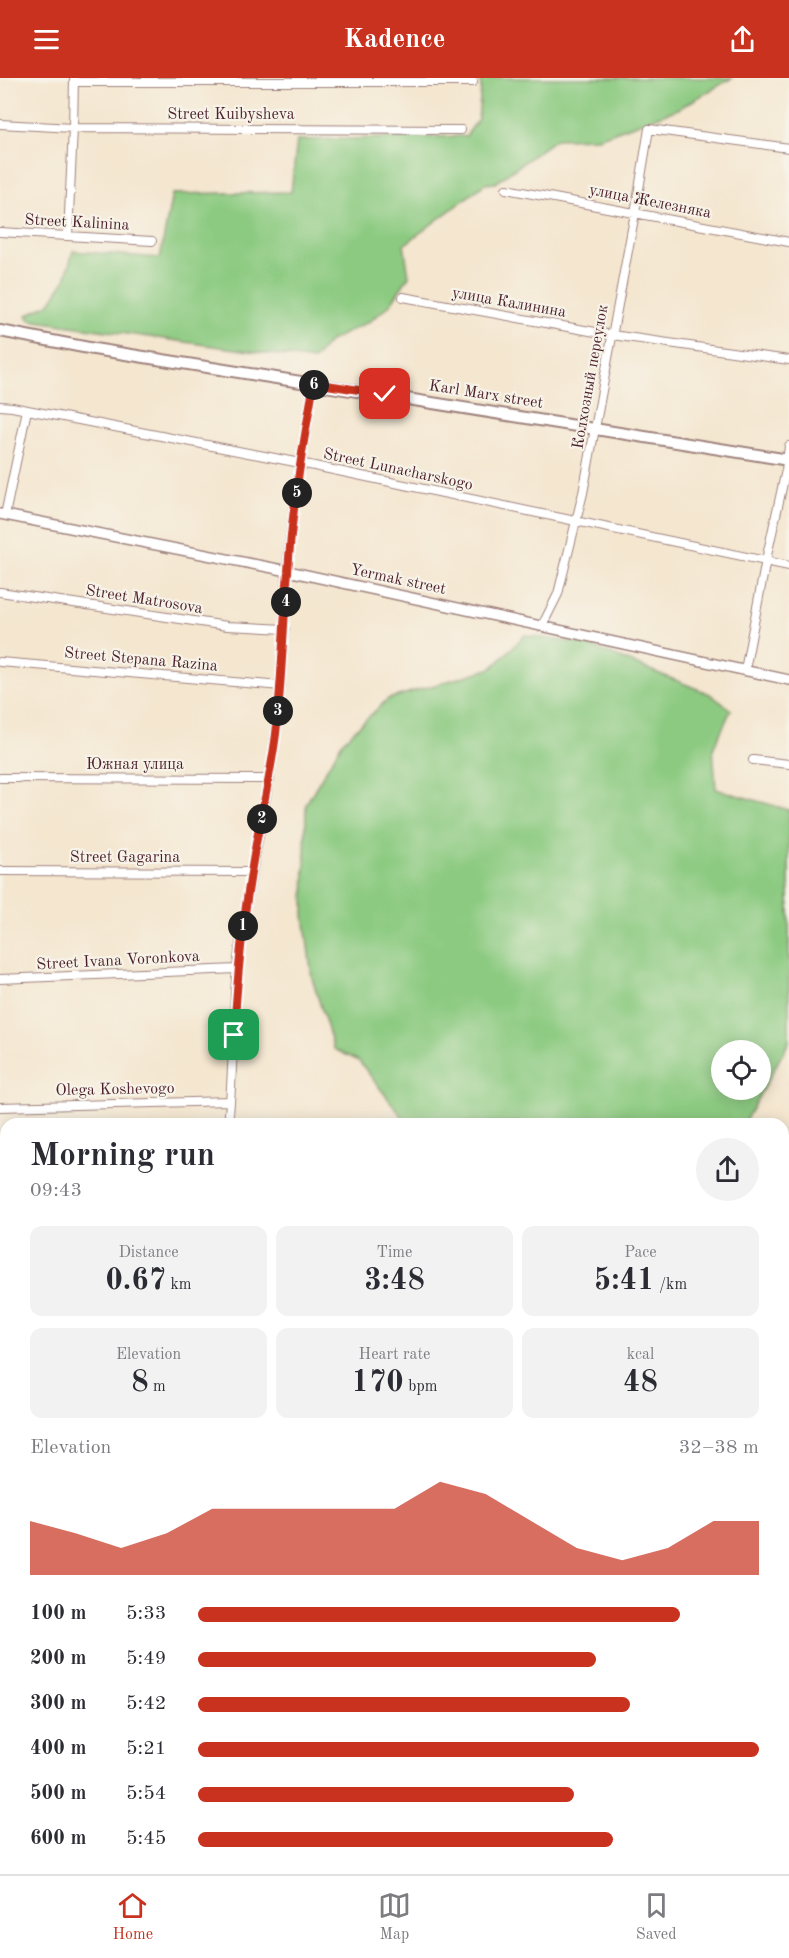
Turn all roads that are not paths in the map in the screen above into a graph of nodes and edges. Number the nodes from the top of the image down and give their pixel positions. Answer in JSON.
{"nodes":[{"id":1,"x":74,"y":80,"type":"edge"},
{"id":2,"x":473,"y":82,"type":"dead end"},
{"id":3,"x":0,"y":124,"type":"edge"},
{"id":4,"x":73,"y":128,"type":"junction"},
{"id":5,"x":461,"y":130,"type":"dead end"},
{"id":6,"x":789,"y":148,"type":"edge"},
{"id":7,"x":506,"y":189,"type":"dead end"},
{"id":8,"x":635,"y":213,"type":"junction"},
{"id":9,"x":0,"y":232,"type":"edge"},
{"id":10,"x":68,"y":236,"type":"junction"},
{"id":11,"x":152,"y":240,"type":"dead end"},
{"id":12,"x":789,"y":242,"type":"edge"},
{"id":13,"x":403,"y":297,"type":"dead end"},
{"id":14,"x":0,"y":331,"type":"edge"},
{"id":15,"x":612,"y":335,"type":"junction"},
{"id":16,"x":789,"y":360,"type":"edge"},
{"id":17,"x":314,"y":383,"type":"junction"},
{"id":18,"x":0,"y":406,"type":"edge"},
{"id":19,"x":27,"y":410,"type":"junction"},
{"id":20,"x":596,"y":428,"type":"junction"},
{"id":21,"x":789,"y":446,"type":"edge"},
{"id":22,"x":788,"y":460,"type":"edge"},
{"id":23,"x":300,"y":464,"type":"junction"},
{"id":24,"x":2,"y":514,"type":"edge"},
{"id":25,"x":575,"y":522,"type":"junction"},
{"id":26,"x":766,"y":560,"type":"junction"},
{"id":27,"x":789,"y":566,"type":"edge"},
{"id":28,"x":288,"y":571,"type":"junction"},
{"id":29,"x":0,"y":592,"type":"edge"},
{"id":30,"x":542,"y":626,"type":"junction"},
{"id":31,"x":285,"y":629,"type":"junction"},
{"id":32,"x":0,"y":662,"type":"edge"},
{"id":33,"x":745,"y":670,"type":"junction"},
{"id":34,"x":789,"y":680,"type":"edge"},
{"id":35,"x":281,"y":686,"type":"junction"},
{"id":36,"x":753,"y":760,"type":"dead end"},
{"id":37,"x":789,"y":764,"type":"edge"},
{"id":38,"x":0,"y":778,"type":"edge"},
{"id":39,"x":270,"y":779,"type":"junction"},
{"id":40,"x":0,"y":871,"type":"edge"},
{"id":41,"x":251,"y":872,"type":"junction"},
{"id":42,"x":237,"y":969,"type":"junction"},
{"id":43,"x":0,"y":979,"type":"edge"},
{"id":44,"x":230,"y":1101,"type":"junction"},
{"id":45,"x":0,"y":1107,"type":"edge"},
{"id":46,"x":229,"y":1118,"type":"edge"}],
"edges":[{"from":1,"to":2,"type":"street"},
{"from":1,"to":4,"type":"street"},
{"from":3,"to":4,"type":"street","name":"Street Kuibysheva"},
{"from":4,"to":5,"type":"street","name":"Street Kuibysheva"},
{"from":4,"to":10,"type":"street"},
{"from":6,"to":8,"type":"street","name":"Колхозный переулок"},
{"from":7,"to":8,"type":"street","name":"улица Железняка"},
{"from":8,"to":12,"type":"street","name":"улица Железняка"},
{"from":8,"to":15,"type":"street","name":"Колхозный переулок"},
{"from":9,"to":10,"type":"street","name":"Street Kalinina"},
{"from":10,"to":11,"type":"street","name":"Street Kalinina"},
{"from":13,"to":15,"type":"street","name":"улица Калинина"},
{"from":14,"to":17,"type":"main road","name":"Karl Marx street"},
{"from":15,"to":16,"type":"street","name":"улица Калинина"},
{"from":15,"to":20,"type":"street","name":"Колхозный переулок"},
{"from":17,"to":20,"type":"main road","name":"Karl Marx street"},
{"from":17,"to":23,"type":"street"},
{"from":18,"to":19,"type":"street","name":"Street Lunacharskogo"},
{"from":19,"to":23,"type":"street","name":"Street Lunacharskogo"},
{"from":19,"to":24,"type":"street"},
{"from":20,"to":22,"type":"main road","name":"Karl Marx street"},
{"from":20,"to":25,"type":"street","name":"Колхозный переулок"},
{"from":21,"to":22,"type":"street"},
{"from":22,"to":26,"type":"street"},
{"from":23,"to":25,"type":"street","name":"Street Lunacharskogo"},
{"from":23,"to":28,"type":"street"},
{"from":24,"to":28,"type":"street","name":"Yermak street"},
{"from":25,"to":26,"type":"street","name":"Street Lunacharskogo"},
{"from":25,"to":30,"type":"street","name":"Колхозный переулок"},
{"from":26,"to":27,"type":"street","name":"Street Lunacharskogo"},
{"from":26,"to":33,"type":"street"},
{"from":28,"to":30,"type":"street","name":"Yermak street"},
{"from":28,"to":31,"type":"street"},
{"from":29,"to":31,"type":"street","name":"Street Matrosova"},
{"from":30,"to":33,"type":"street","name":"Yermak street"},
{"from":31,"to":35,"type":"street"},
{"from":32,"to":35,"type":"street","name":"Street Stepana Razina"},
{"from":33,"to":34,"type":"street","name":"Yermak street"},
{"from":35,"to":39,"type":"street"},
{"from":36,"to":37,"type":"street"},
{"from":38,"to":39,"type":"street","name":"Южная улица"},
{"from":39,"to":41,"type":"street"},
{"from":40,"to":41,"type":"street","name":"Street Gagarina"},
{"from":41,"to":42,"type":"street"},
{"from":42,"to":43,"type":"street","name":"Street Ivana Voronkova"},
{"from":42,"to":44,"type":"street"},
{"from":44,"to":45,"type":"street","name":"Olega Koshevogo"},
{"from":44,"to":46,"type":"street"}]}
